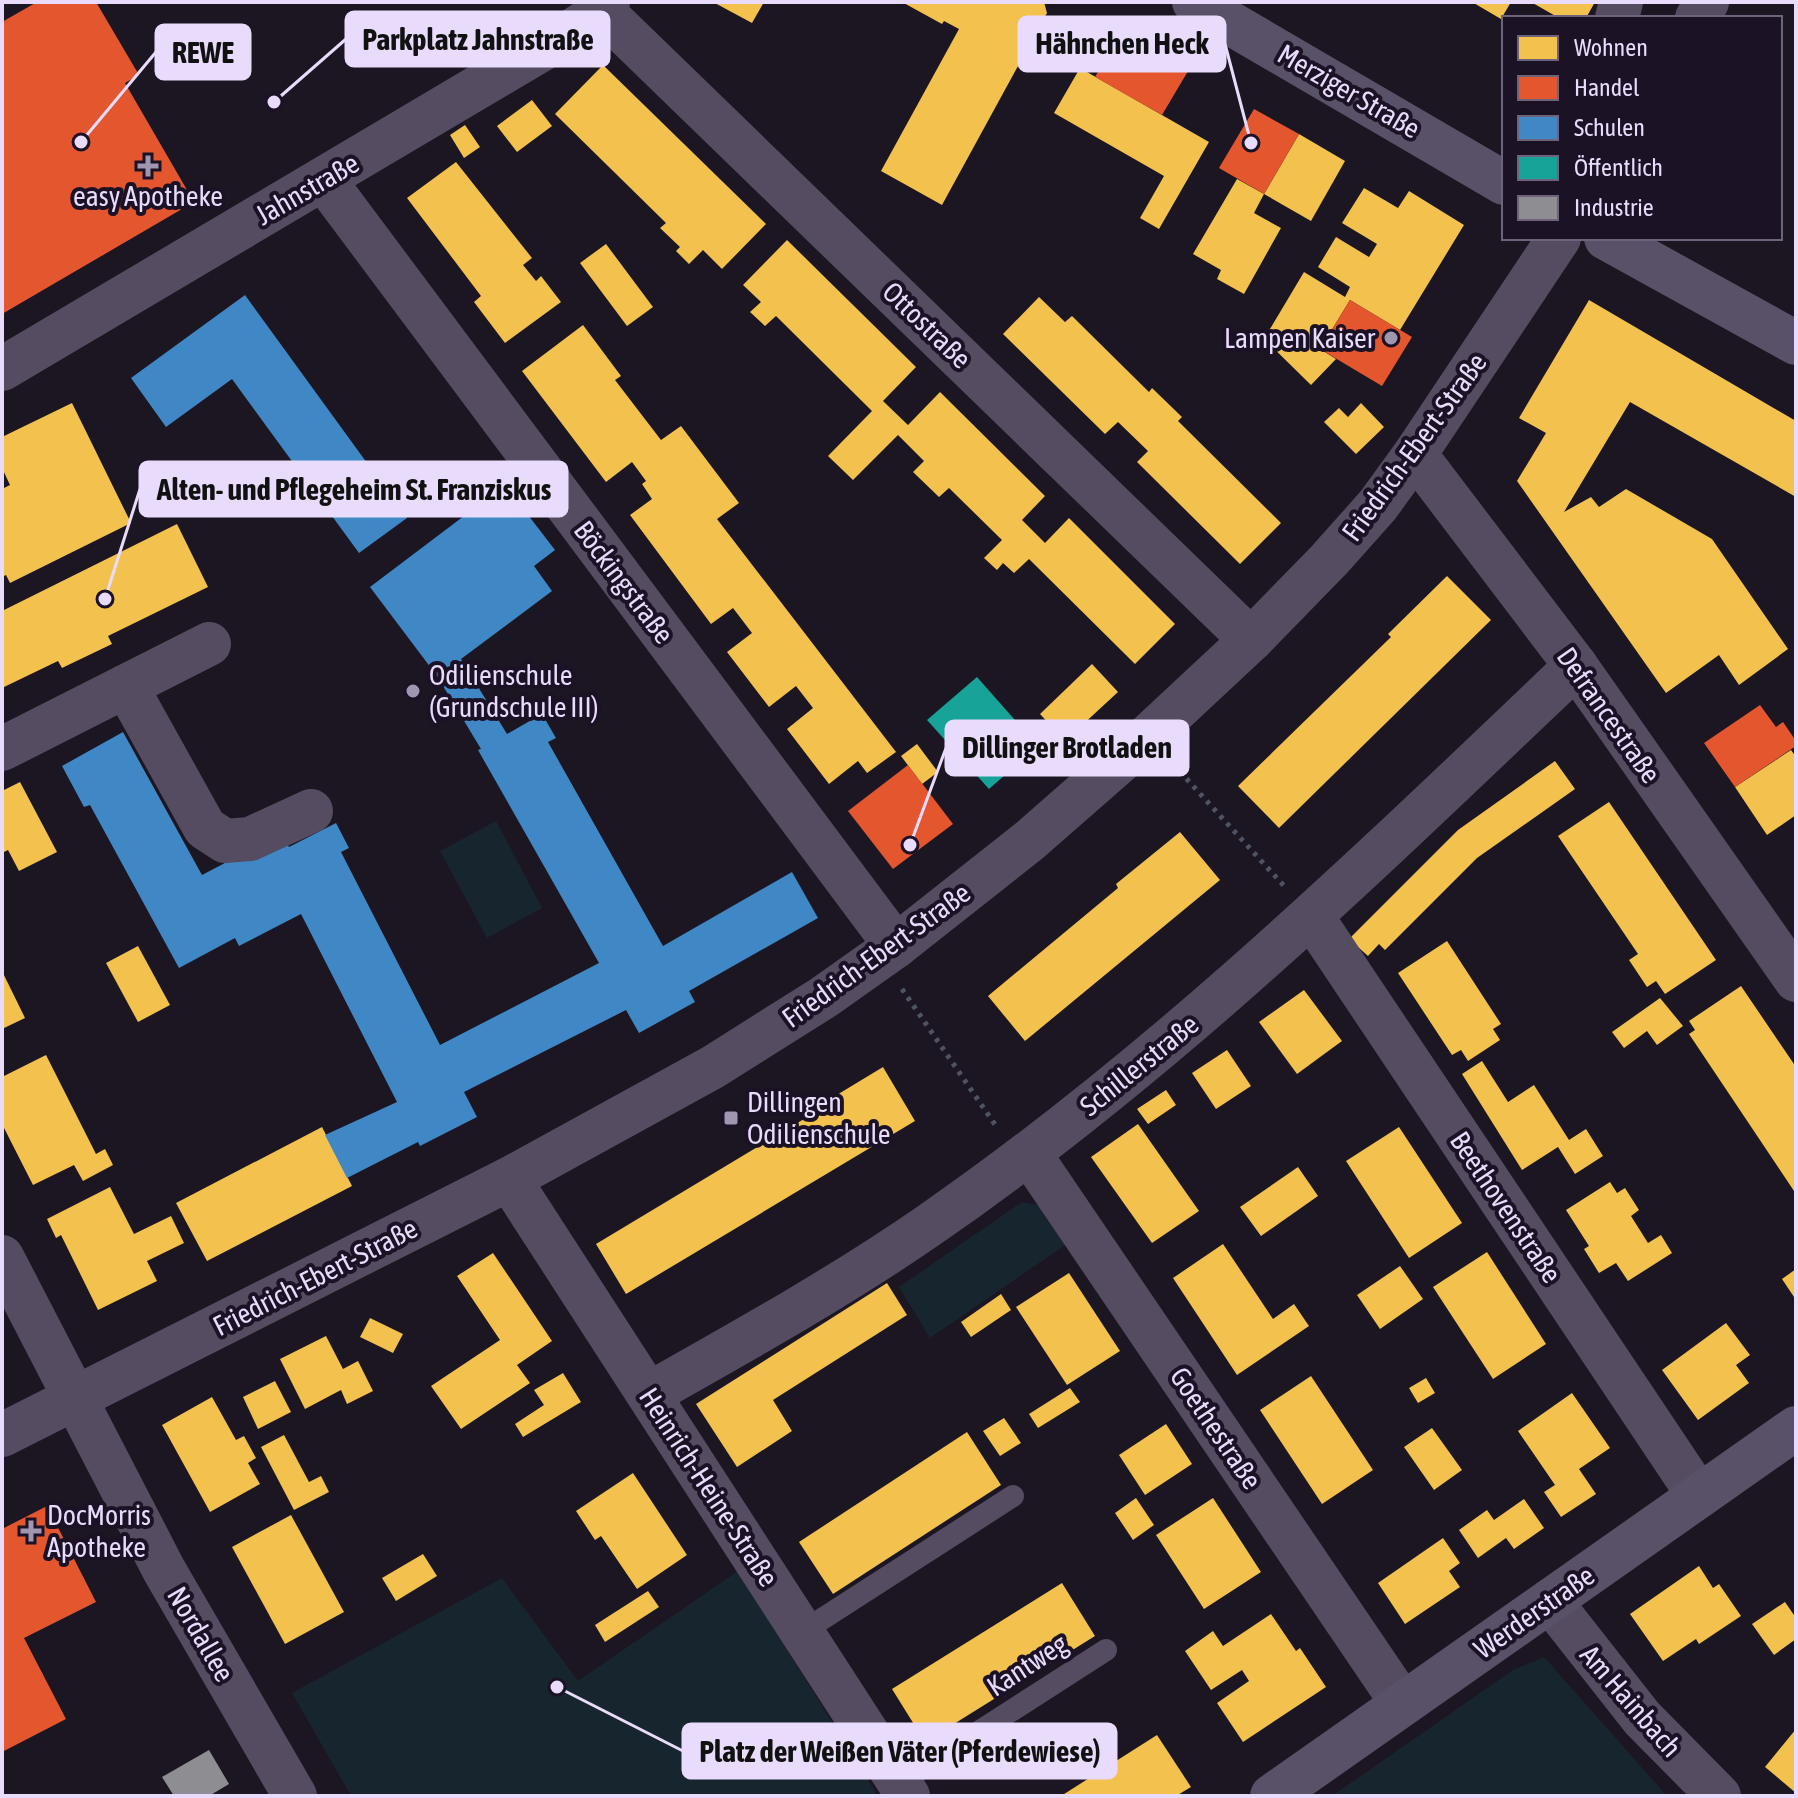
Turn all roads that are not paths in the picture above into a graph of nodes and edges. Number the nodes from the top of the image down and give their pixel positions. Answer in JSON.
{"nodes":[{"id":1,"x":1194,"y":2,"type":"edge"},
{"id":2,"x":605,"y":7,"type":"edge"},
{"id":3,"x":324,"y":180,"type":"junction"},
{"id":4,"x":1502,"y":182,"type":"edge"},
{"id":5,"x":1558,"y":240,"type":"edge"},
{"id":6,"x":1610,"y":240,"type":"edge"},
{"id":7,"x":1796,"y":343,"type":"edge"},
{"id":8,"x":2,"y":369,"type":"edge"},
{"id":9,"x":1415,"y":454,"type":"junction"},
{"id":10,"x":1251,"y":640,"type":"junction"},
{"id":11,"x":209,"y":644,"type":"dead end"},
{"id":12,"x":1576,"y":666,"type":"junction"},
{"id":13,"x":126,"y":686,"type":"junction"},
{"id":14,"x":2,"y":749,"type":"edge"},
{"id":15,"x":311,"y":811,"type":"dead end"},
{"id":16,"x":1312,"y":917,"type":"junction"},
{"id":17,"x":888,"y":952,"type":"junction"},
{"id":18,"x":1796,"y":980,"type":"edge"},
{"id":19,"x":1024,"y":1156,"type":"junction"},
{"id":20,"x":509,"y":1179,"type":"junction"},
{"id":21,"x":2,"y":1257,"type":"edge"},
{"id":22,"x":649,"y":1394,"type":"junction"},
{"id":23,"x":74,"y":1398,"type":"junction"},
{"id":24,"x":1796,"y":1428,"type":"edge"},
{"id":25,"x":2,"y":1435,"type":"edge"},
{"id":26,"x":1013,"y":1496,"type":"dead end"},
{"id":27,"x":1699,"y":1496,"type":"junction"},
{"id":28,"x":1550,"y":1601,"type":"junction"},
{"id":29,"x":802,"y":1632,"type":"junction"},
{"id":30,"x":1106,"y":1650,"type":"dead end"},
{"id":31,"x":1402,"y":1703,"type":"junction"},
{"id":32,"x":904,"y":1790,"type":"edge"},
{"id":33,"x":295,"y":1796,"type":"edge"},
{"id":34,"x":1272,"y":1796,"type":"edge"},
{"id":35,"x":1719,"y":1796,"type":"edge"}],
"edges":[{"from":1,"to":4,"type":"street","name":"Merziger Straße"},
{"from":2,"to":3,"type":"street","name":"Jahnstraße"},
{"from":2,"to":10,"type":"street","name":"Ottostraße"},
{"from":3,"to":8,"type":"street","name":"Jahnstraße"},
{"from":3,"to":17,"type":"street","name":"Böckingstraße"},
{"from":5,"to":9,"type":"street","name":"Friedrich-Ebert-Straße"},
{"from":6,"to":7,"type":"street"},
{"from":9,"to":10,"type":"street","name":"Friedrich-Ebert-Straße"},
{"from":9,"to":12,"type":"street","name":"Defrancestraße"},
{"from":10,"to":17,"type":"street","name":"Friedrich-Ebert-Straße"},
{"from":11,"to":13,"type":"street"},
{"from":12,"to":16,"type":"street","name":"Schillerstraße"},
{"from":12,"to":18,"type":"street","name":"Defrancestraße"},
{"from":13,"to":14,"type":"street"},
{"from":13,"to":15,"type":"street"},
{"from":16,"to":19,"type":"street","name":"Schillerstraße"},
{"from":16,"to":27,"type":"street","name":"Beethovenstraße"},
{"from":17,"to":20,"type":"street","name":"Friedrich-Ebert-Straße"},
{"from":19,"to":22,"type":"street","name":"Schillerstraße"},
{"from":19,"to":31,"type":"street","name":"Goethestraße"},
{"from":20,"to":22,"type":"street","name":"Heinrich-Heine-Straße"},
{"from":20,"to":23,"type":"street","name":"Friedrich-Ebert-Straße"},
{"from":21,"to":23,"type":"street","name":"Nordallee"},
{"from":22,"to":29,"type":"street","name":"Heinrich-Heine-Straße"},
{"from":23,"to":25,"type":"street","name":"Friedrich-Ebert-Straße"},
{"from":23,"to":33,"type":"street","name":"Nordallee"},
{"from":24,"to":27,"type":"street","name":"Werderstraße"},
{"from":26,"to":29,"type":"lane"},
{"from":27,"to":28,"type":"street","name":"Werderstraße"},
{"from":28,"to":31,"type":"street","name":"Werderstraße"},
{"from":28,"to":35,"type":"street","name":"Am Hainbach"},
{"from":29,"to":32,"type":"street","name":"Heinrich-Heine-Straße"},
{"from":30,"to":32,"type":"lane","name":"Kantweg"},
{"from":31,"to":34,"type":"street","name":"Werderstraße"}]}
